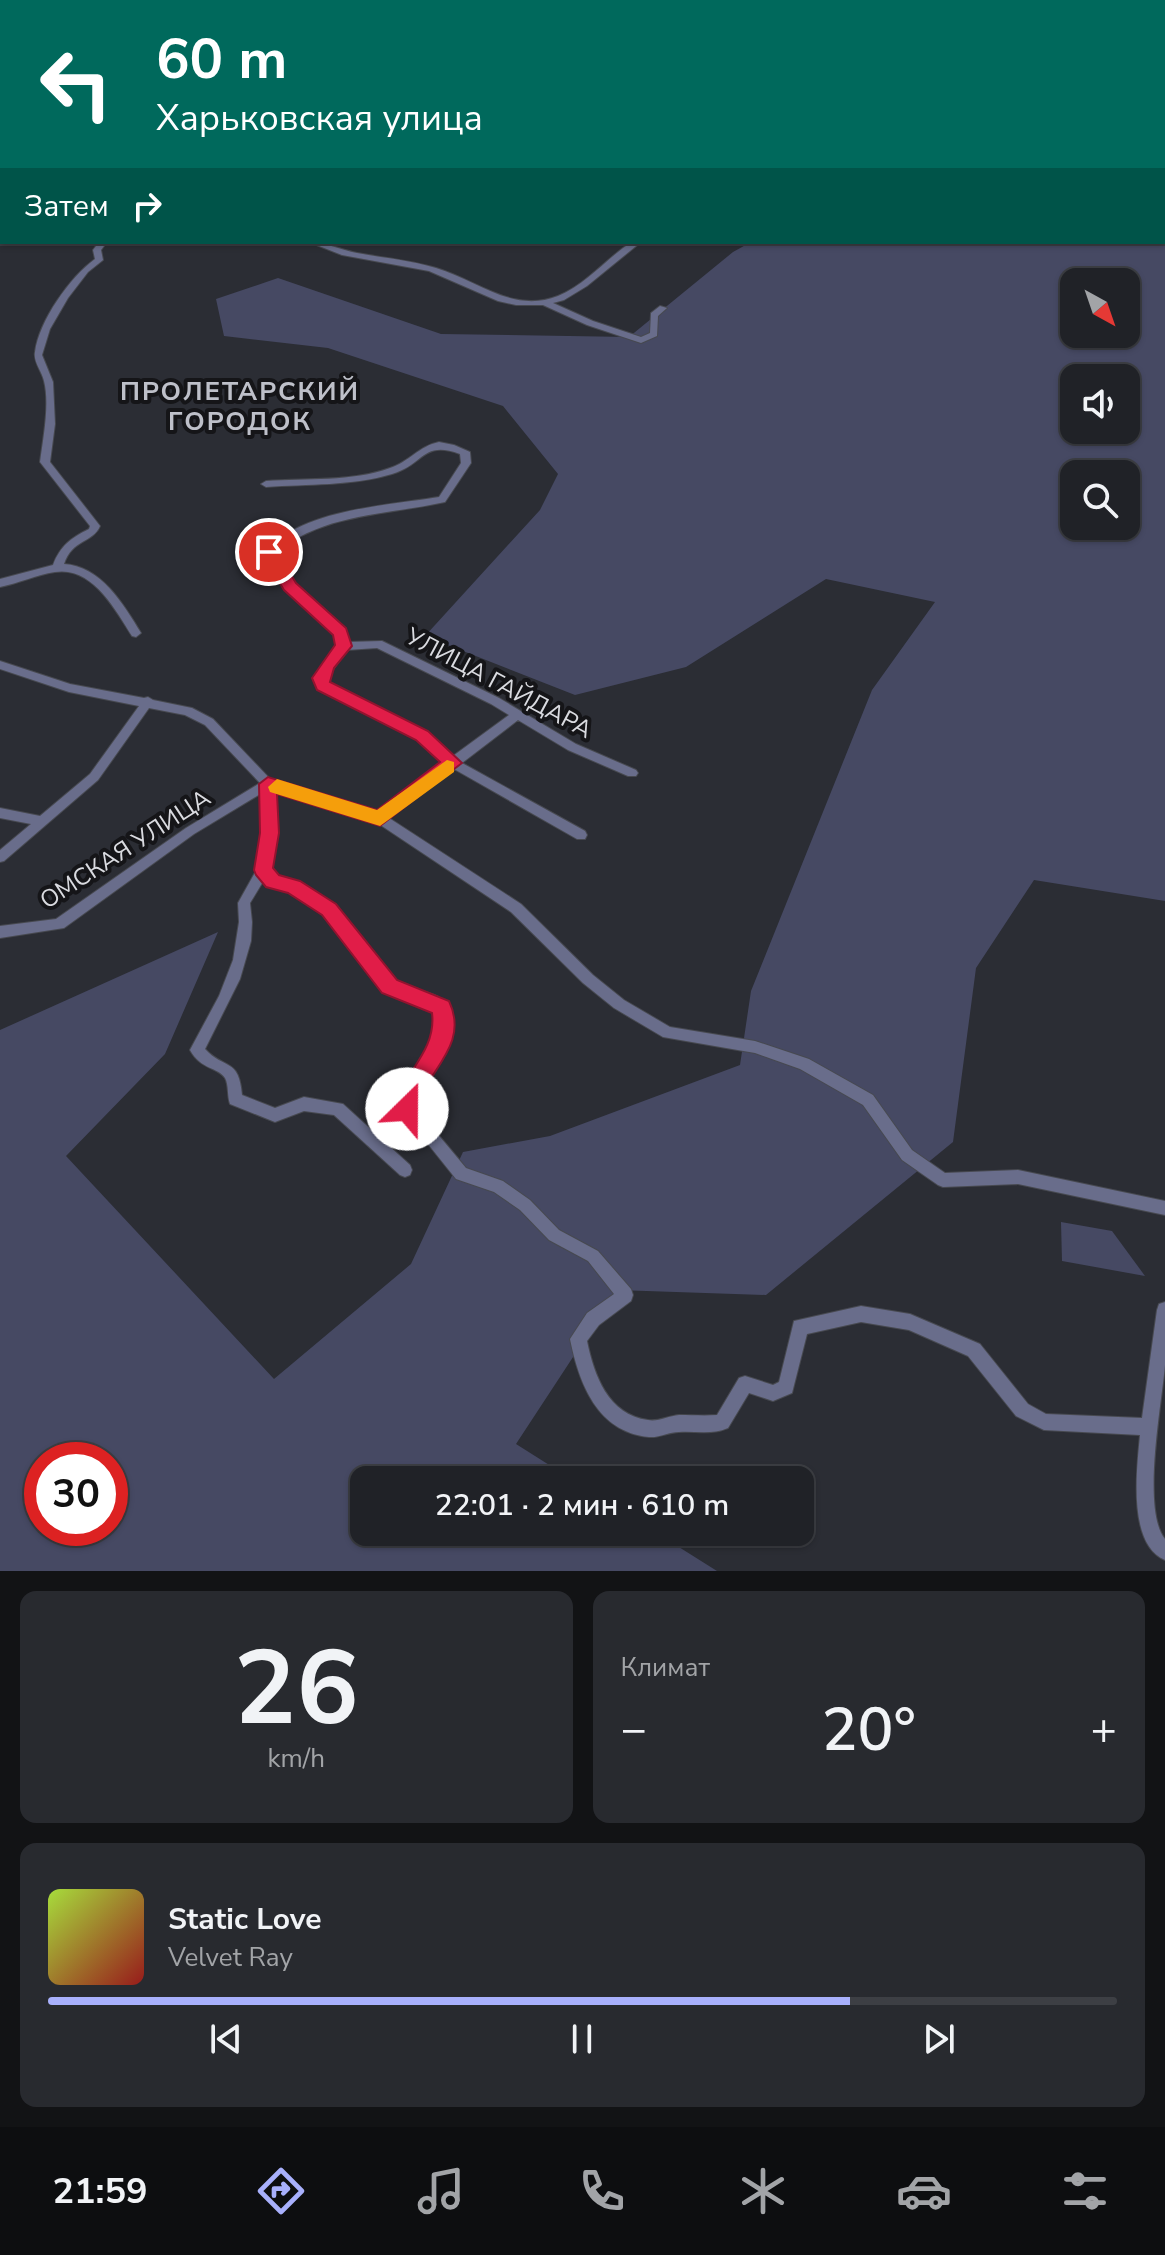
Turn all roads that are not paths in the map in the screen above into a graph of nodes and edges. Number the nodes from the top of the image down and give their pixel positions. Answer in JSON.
{"nodes":[{"id":1,"x":102,"y":244,"type":"edge"},
{"id":2,"x":319,"y":244,"type":"edge"},
{"id":3,"x":634,"y":244,"type":"edge"},
{"id":4,"x":546,"y":303,"type":"junction"},
{"id":5,"x":663,"y":308,"type":"dead end"},
{"id":6,"x":266,"y":484,"type":"dead end"},
{"id":7,"x":58,"y":567,"type":"junction"},
{"id":8,"x":0,"y":583,"type":"edge"},
{"id":9,"x":136,"y":633,"type":"dead end"},
{"id":10,"x":344,"y":646,"type":"junction"},
{"id":11,"x":0,"y":665,"type":"edge"},
{"id":12,"x":148,"y":701,"type":"junction"},
{"id":13,"x":517,"y":715,"type":"junction"},
{"id":14,"x":453,"y":763,"type":"junction"},
{"id":15,"x":632,"y":773,"type":"dead end"},
{"id":16,"x":268,"y":784,"type":"junction"},
{"id":17,"x":0,"y":813,"type":"edge"},
{"id":18,"x":380,"y":818,"type":"junction"},
{"id":19,"x":42,"y":821,"type":"junction"},
{"id":20,"x":581,"y":835,"type":"dead end"},
{"id":21,"x":0,"y":857,"type":"edge"},
{"id":22,"x":263,"y":870,"type":"junction"},
{"id":23,"x":0,"y":932,"type":"edge"},
{"id":24,"x":405,"y":1170,"type":"dead end"},
{"id":25,"x":1165,"y":1208,"type":"edge"},
{"id":26,"x":1165,"y":1310,"type":"edge"},
{"id":27,"x":1150,"y":1427,"type":"junction"},
{"id":28,"x":1165,"y":1551,"type":"edge"}],
"edges":[{"from":1,"to":7,"type":"street"},
{"from":2,"to":4,"type":"street"},
{"from":3,"to":4,"type":"street"},
{"from":4,"to":5,"type":"street"},
{"from":6,"to":10,"type":"street"},
{"from":7,"to":8,"type":"street"},
{"from":7,"to":9,"type":"street"},
{"from":10,"to":13,"type":"street","name":"УЛИЦА ГАЙДАРА"},
{"from":10,"to":14,"type":"street"},
{"from":11,"to":12,"type":"street"},
{"from":12,"to":16,"type":"street"},
{"from":12,"to":19,"type":"street"},
{"from":13,"to":14,"type":"street"},
{"from":13,"to":15,"type":"street","name":"УЛИЦА ГАЙДАРА"},
{"from":14,"to":18,"type":"street"},
{"from":14,"to":20,"type":"street"},
{"from":16,"to":18,"type":"street"},
{"from":16,"to":22,"type":"street"},
{"from":16,"to":23,"type":"street","name":"ОМСКАЯ УЛИЦА"},
{"from":17,"to":19,"type":"street"},
{"from":18,"to":25,"type":"street"},
{"from":19,"to":21,"type":"street"},
{"from":22,"to":24,"type":"street"},
{"from":22,"to":27,"type":"street"},
{"from":26,"to":27,"type":"street"},
{"from":27,"to":28,"type":"street"}]}
